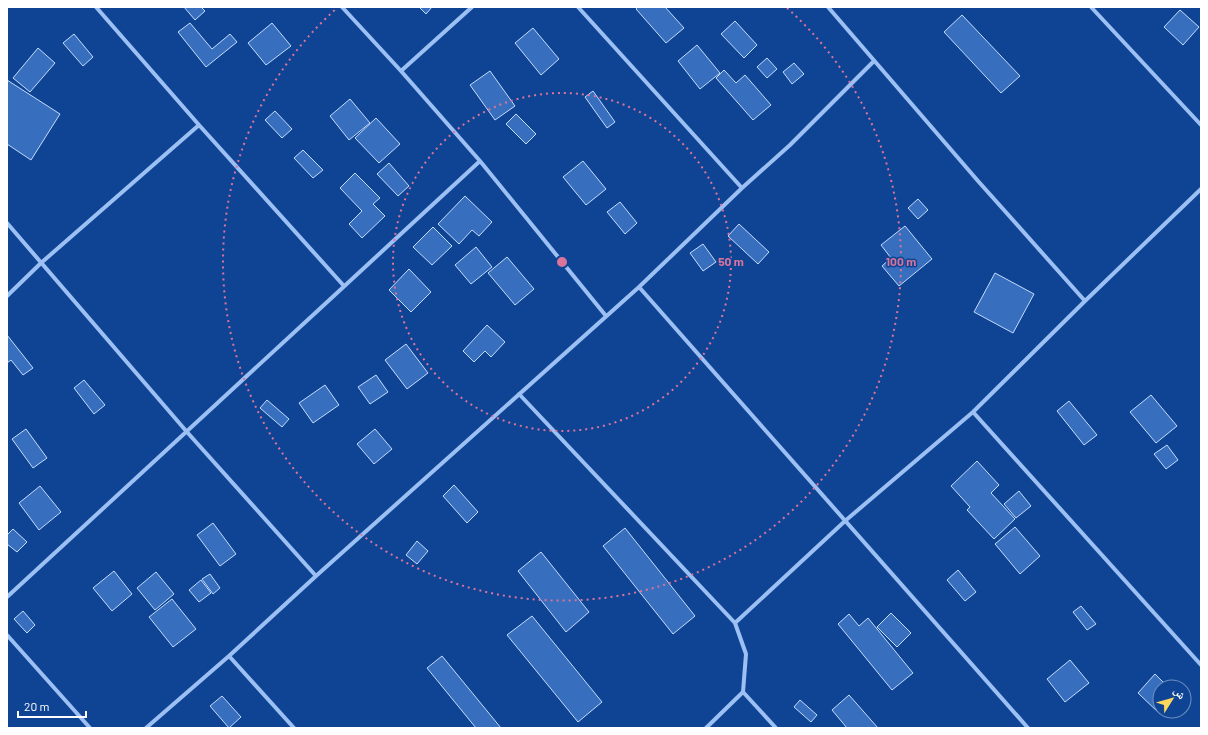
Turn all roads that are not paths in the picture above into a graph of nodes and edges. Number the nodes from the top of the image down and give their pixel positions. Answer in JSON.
{"nodes":[{"id":1,"x":96,"y":7,"type":"edge"},
{"id":2,"x":342,"y":7,"type":"edge"},
{"id":3,"x":472,"y":7,"type":"edge"},
{"id":4,"x":578,"y":7,"type":"edge"},
{"id":5,"x":828,"y":7,"type":"edge"},
{"id":6,"x":1091,"y":7,"type":"edge"},
{"id":7,"x":874,"y":61,"type":"junction"},
{"id":8,"x":402,"y":71,"type":"junction"},
{"id":9,"x":199,"y":125,"type":"junction"},
{"id":10,"x":1201,"y":125,"type":"edge"},
{"id":11,"x":480,"y":161,"type":"junction"},
{"id":12,"x":742,"y":188,"type":"junction"},
{"id":13,"x":1201,"y":189,"type":"edge"},
{"id":14,"x":7,"y":223,"type":"edge"},
{"id":15,"x":42,"y":263,"type":"junction"},
{"id":16,"x":344,"y":286,"type":"junction"},
{"id":17,"x":639,"y":287,"type":"junction"},
{"id":18,"x":7,"y":296,"type":"edge"},
{"id":19,"x":1085,"y":301,"type":"junction"},
{"id":20,"x":606,"y":316,"type":"junction"},
{"id":21,"x":519,"y":394,"type":"junction"},
{"id":22,"x":973,"y":412,"type":"junction"},
{"id":23,"x":187,"y":432,"type":"junction"},
{"id":24,"x":845,"y":521,"type":"junction"},
{"id":25,"x":316,"y":576,"type":"junction"},
{"id":26,"x":7,"y":597,"type":"edge"},
{"id":27,"x":735,"y":623,"type":"junction"},
{"id":28,"x":7,"y":635,"type":"edge"},
{"id":29,"x":229,"y":656,"type":"junction"},
{"id":30,"x":1201,"y":665,"type":"edge"},
{"id":31,"x":743,"y":692,"type":"junction"},
{"id":32,"x":90,"y":728,"type":"edge"},
{"id":33,"x":146,"y":728,"type":"edge"},
{"id":34,"x":294,"y":728,"type":"edge"},
{"id":35,"x":706,"y":728,"type":"edge"},
{"id":36,"x":776,"y":728,"type":"edge"},
{"id":37,"x":1028,"y":728,"type":"edge"}],
"edges":[{"from":1,"to":9,"type":"street"},
{"from":2,"to":8,"type":"street"},
{"from":3,"to":8,"type":"street"},
{"from":4,"to":12,"type":"street"},
{"from":5,"to":7,"type":"street"},
{"from":6,"to":10,"type":"street"},
{"from":7,"to":12,"type":"street"},
{"from":7,"to":19,"type":"street"},
{"from":8,"to":11,"type":"street"},
{"from":9,"to":15,"type":"street"},
{"from":9,"to":16,"type":"street"},
{"from":11,"to":16,"type":"street"},
{"from":11,"to":20,"type":"street"},
{"from":12,"to":17,"type":"street"},
{"from":13,"to":19,"type":"street"},
{"from":14,"to":15,"type":"street"},
{"from":15,"to":18,"type":"street"},
{"from":15,"to":23,"type":"street"},
{"from":16,"to":23,"type":"street"},
{"from":17,"to":20,"type":"street"},
{"from":17,"to":24,"type":"street"},
{"from":19,"to":22,"type":"street"},
{"from":20,"to":21,"type":"street"},
{"from":21,"to":25,"type":"street"},
{"from":21,"to":27,"type":"street"},
{"from":22,"to":24,"type":"street"},
{"from":22,"to":30,"type":"street"},
{"from":23,"to":25,"type":"street"},
{"from":23,"to":26,"type":"street"},
{"from":24,"to":27,"type":"street"},
{"from":24,"to":37,"type":"street"},
{"from":25,"to":29,"type":"street"},
{"from":27,"to":31,"type":"street"},
{"from":28,"to":32,"type":"street"},
{"from":29,"to":33,"type":"street"},
{"from":29,"to":34,"type":"street"},
{"from":31,"to":35,"type":"street"},
{"from":31,"to":36,"type":"street"}]}
